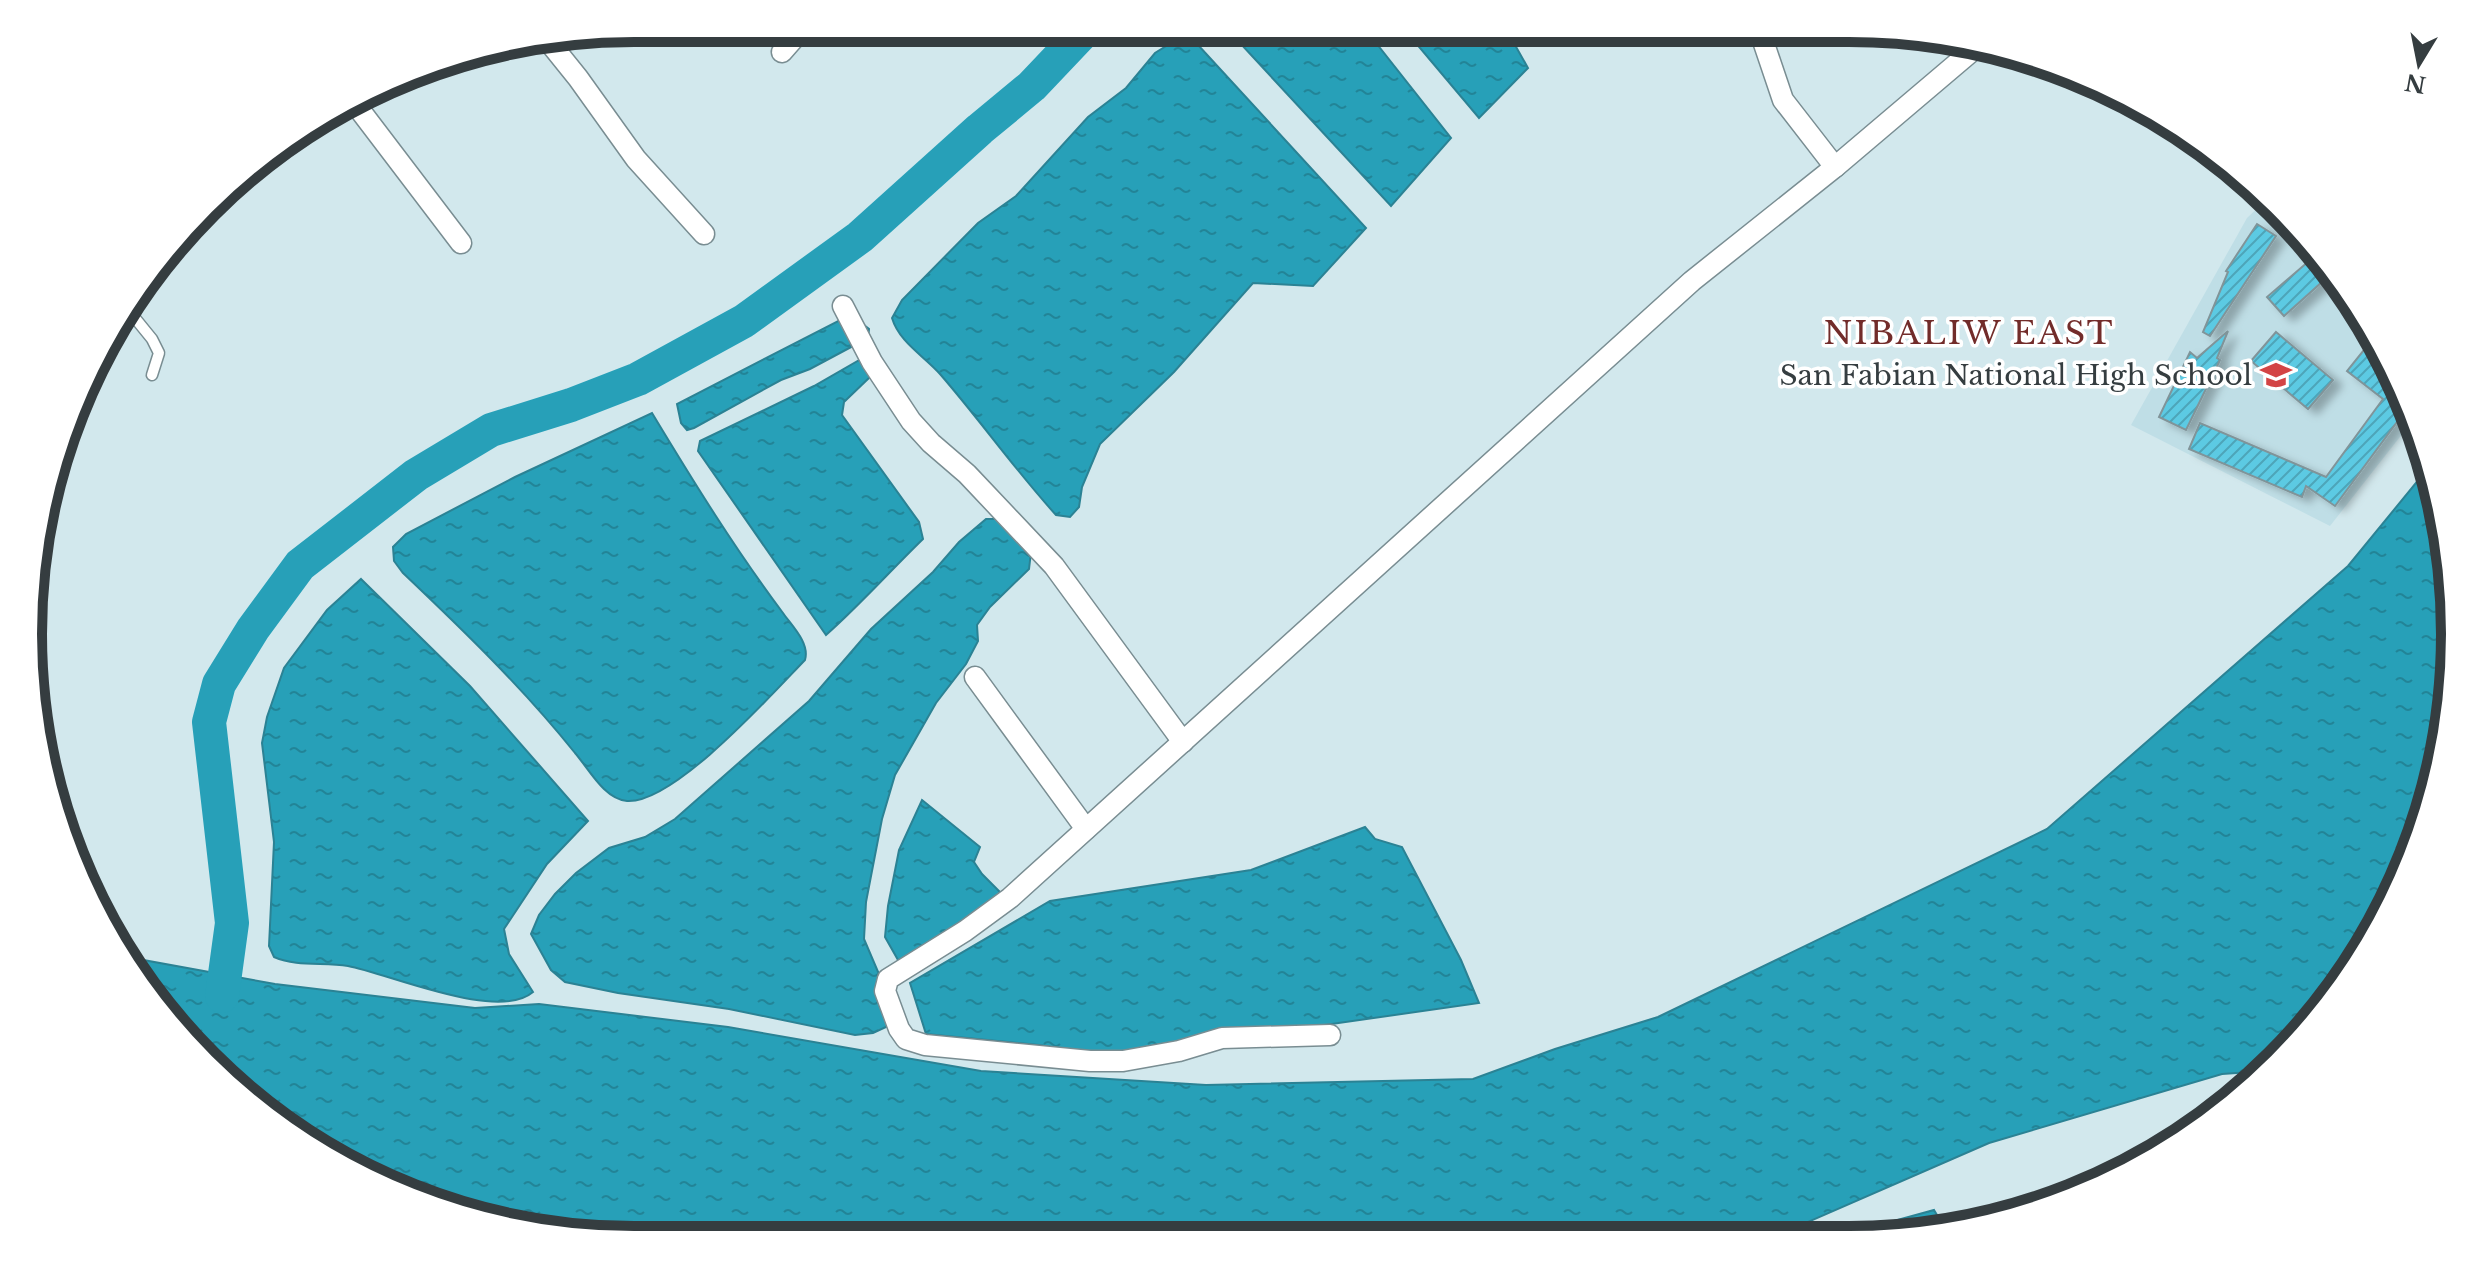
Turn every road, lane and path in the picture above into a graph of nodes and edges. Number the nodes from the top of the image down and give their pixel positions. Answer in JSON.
{"nodes":[{"id":1,"x":791,"y":42,"type":"edge"},
{"id":2,"x":1763,"y":42,"type":"edge"},
{"id":3,"x":553,"y":48,"type":"edge"},
{"id":4,"x":782,"y":52,"type":"dead end"},
{"id":5,"x":1968,"y":54,"type":"edge"},
{"id":6,"x":360,"y":110,"type":"edge"},
{"id":7,"x":1835,"y":167,"type":"junction"},
{"id":8,"x":704,"y":234,"type":"dead end"},
{"id":9,"x":461,"y":243,"type":"dead end"},
{"id":10,"x":843,"y":306,"type":"dead end"},
{"id":11,"x":134,"y":317,"type":"edge"},
{"id":12,"x":152,"y":375,"type":"dead end"},
{"id":13,"x":975,"y":677,"type":"dead end"},
{"id":14,"x":1183,"y":742,"type":"junction"},
{"id":15,"x":1086,"y":829,"type":"junction"},
{"id":16,"x":1330,"y":1035,"type":"dead end"}],
"edges":[{"from":1,"to":4,"type":"street"},
{"from":2,"to":7,"type":"street"},
{"from":3,"to":8,"type":"street"},
{"from":5,"to":7,"type":"street"},
{"from":6,"to":9,"type":"street"},
{"from":7,"to":14,"type":"street"},
{"from":10,"to":14,"type":"street"},
{"from":11,"to":12,"type":"lane"},
{"from":13,"to":15,"type":"street"},
{"from":14,"to":15,"type":"street"},
{"from":15,"to":16,"type":"street"}]}
